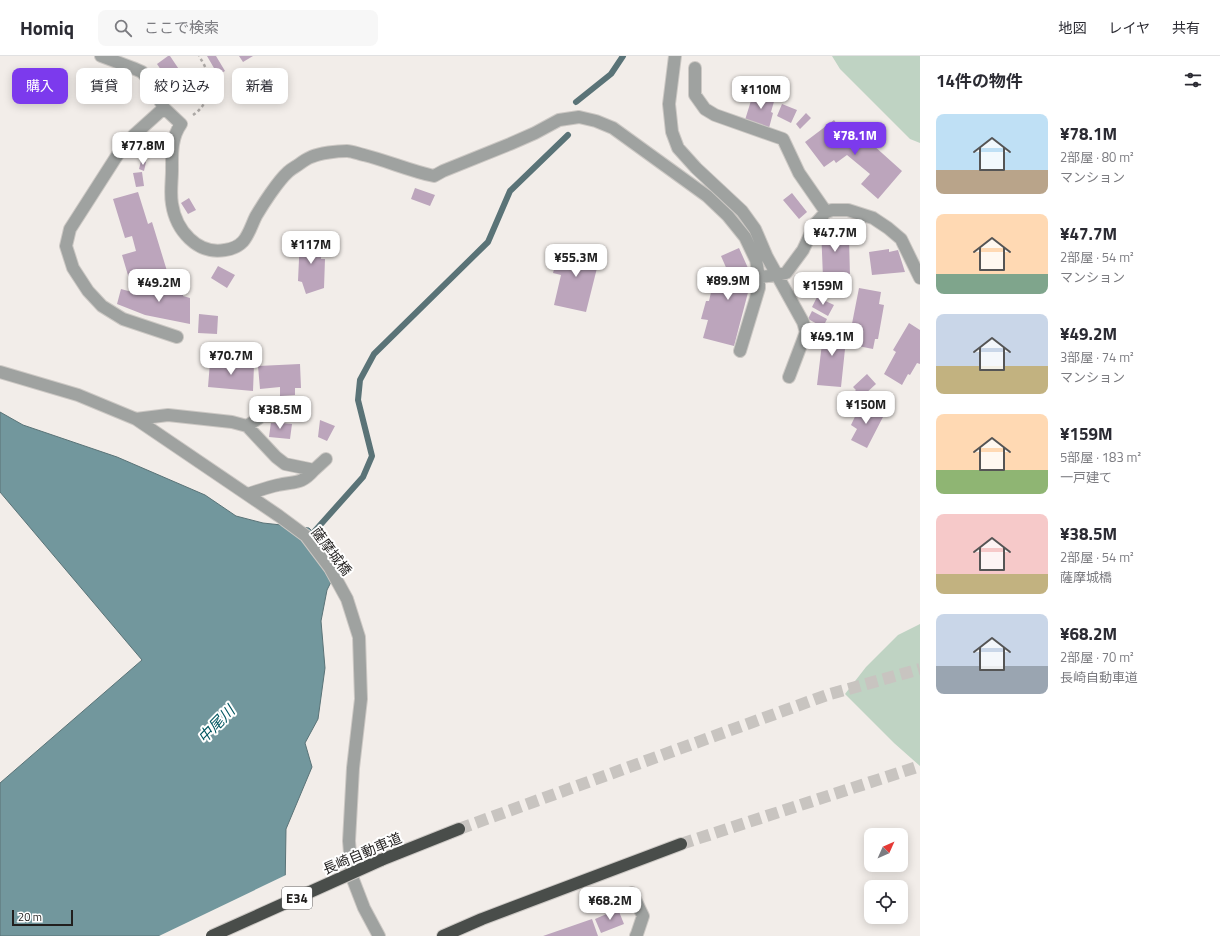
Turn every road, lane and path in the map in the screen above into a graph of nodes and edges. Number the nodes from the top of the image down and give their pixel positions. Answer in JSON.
{"nodes":[{"id":1,"x":101,"y":56,"type":"edge"},
{"id":2,"x":199,"y":56,"type":"edge"},
{"id":3,"x":675,"y":56,"type":"edge"},
{"id":4,"x":695,"y":68,"type":"dead end"},
{"id":5,"x":164,"y":108,"type":"junction"},
{"id":6,"x":181,"y":124,"type":"junction"},
{"id":7,"x":826,"y":212,"type":"junction"},
{"id":8,"x":778,"y":275,"type":"junction"},
{"id":9,"x":760,"y":277,"type":"junction"},
{"id":10,"x":920,"y":278,"type":"edge"},
{"id":11,"x":177,"y":337,"type":"dead end"},
{"id":12,"x":740,"y":351,"type":"dead end"},
{"id":13,"x":0,"y":372,"type":"edge"},
{"id":14,"x":788,"y":377,"type":"dead end"},
{"id":15,"x":284,"y":414,"type":"dead end"},
{"id":16,"x":136,"y":418,"type":"junction"},
{"id":17,"x":247,"y":426,"type":"junction"},
{"id":18,"x":326,"y":459,"type":"dead end"},
{"id":19,"x":314,"y":470,"type":"junction"},
{"id":20,"x":248,"y":494,"type":"junction"},
{"id":21,"x":459,"y":829,"type":"tunnel mouth"},
{"id":22,"x":681,"y":844,"type":"tunnel mouth"},
{"id":23,"x":632,"y":893,"type":"dead end"},
{"id":24,"x":212,"y":936,"type":"edge"},
{"id":25,"x":379,"y":936,"type":"edge"},
{"id":26,"x":443,"y":936,"type":"edge"},
{"id":27,"x":636,"y":936,"type":"edge"}],
"edges":[{"from":1,"to":5,"type":"street"},
{"from":2,"to":6,"type":"path"},
{"from":3,"to":8,"type":"street"},
{"from":4,"to":7,"type":"street"},
{"from":5,"to":6,"type":"street"},
{"from":5,"to":11,"type":"street"},
{"from":6,"to":9,"type":"street"},
{"from":7,"to":8,"type":"street"},
{"from":7,"to":10,"type":"street"},
{"from":8,"to":9,"type":"street"},
{"from":8,"to":14,"type":"street"},
{"from":9,"to":12,"type":"street"},
{"from":13,"to":16,"type":"street","name":"薩摩城橋"},
{"from":15,"to":17,"type":"street"},
{"from":16,"to":17,"type":"street"},
{"from":16,"to":20,"type":"street","name":"薩摩城橋"},
{"from":17,"to":19,"type":"street"},
{"from":18,"to":19,"type":"street"},
{"from":19,"to":20,"type":"street"},
{"from":20,"to":25,"type":"street","name":"薩摩城橋"},
{"from":21,"to":24,"type":"highway","name":"長崎自動車道","number":"E34","bridge":true},
{"from":22,"to":26,"type":"highway"},
{"from":23,"to":27,"type":"street"}]}
